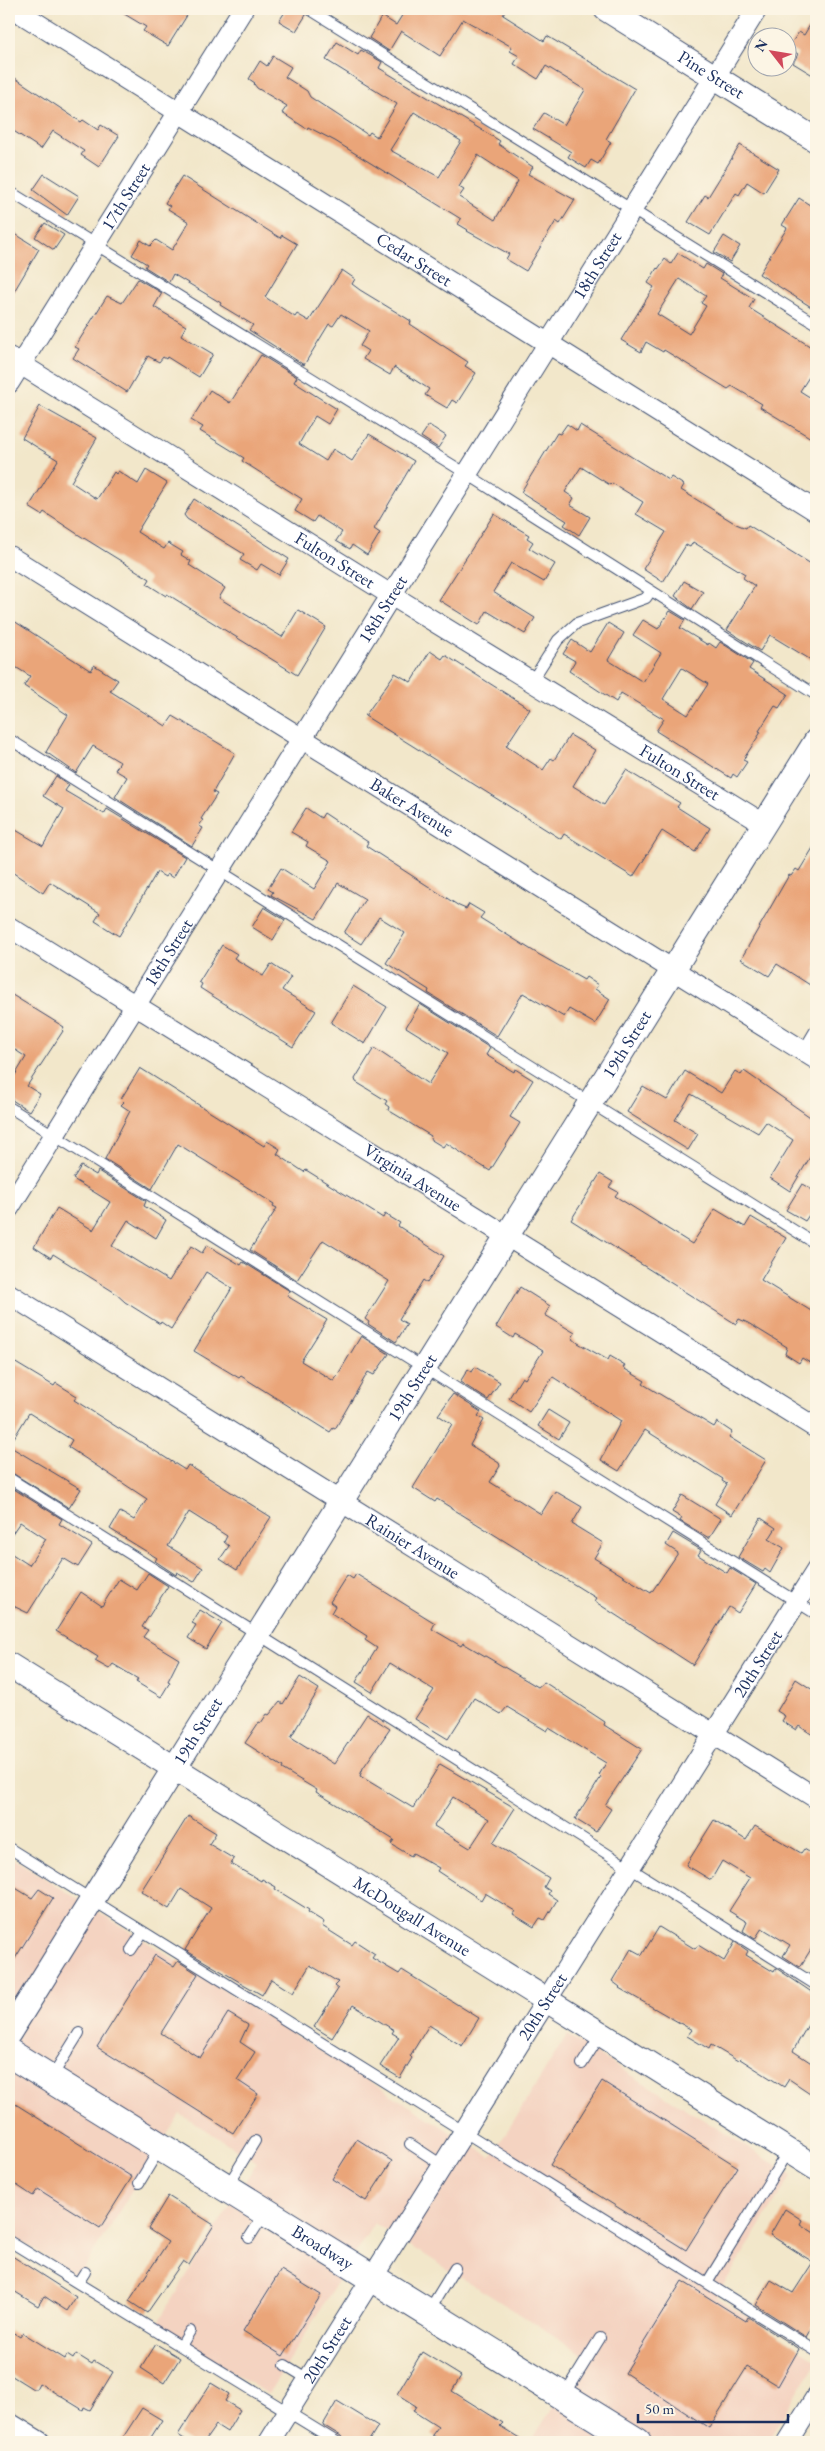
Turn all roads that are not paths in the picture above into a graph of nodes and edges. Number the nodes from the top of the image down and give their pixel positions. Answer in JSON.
{"nodes":[{"id":1,"x":14,"y":9,"type":"edge"},
{"id":2,"x":243,"y":9,"type":"edge"},
{"id":3,"x":309,"y":9,"type":"edge"},
{"id":4,"x":606,"y":9,"type":"edge"},
{"id":5,"x":758,"y":9,"type":"edge"},
{"id":6,"x":715,"y":77,"type":"junction"},
{"id":7,"x":178,"y":113,"type":"junction"},
{"id":8,"x":816,"y":140,"type":"edge"},
{"id":9,"x":9,"y":191,"type":"edge"},
{"id":10,"x":631,"y":210,"type":"junction"},
{"id":11,"x":95,"y":244,"type":"junction"},
{"id":12,"x":816,"y":324,"type":"edge"},
{"id":13,"x":548,"y":344,"type":"junction"},
{"id":14,"x":14,"y":361,"type":"edge"},
{"id":15,"x":9,"y":383,"type":"edge"},
{"id":16,"x":467,"y":474,"type":"junction"},
{"id":17,"x":816,"y":511,"type":"edge"},
{"id":18,"x":9,"y":556,"type":"edge"},
{"id":19,"x":651,"y":591,"type":"junction"},
{"id":20,"x":391,"y":595,"type":"junction"},
{"id":21,"x":532,"y":681,"type":"junction"},
{"id":22,"x":816,"y":695,"type":"edge"},
{"id":23,"x":9,"y":739,"type":"edge"},
{"id":24,"x":301,"y":740,"type":"junction"},
{"id":25,"x":816,"y":741,"type":"edge"},
{"id":26,"x":764,"y":824,"type":"junction"},
{"id":27,"x":220,"y":870,"type":"junction"},
{"id":28,"x":9,"y":927,"type":"edge"},
{"id":29,"x":673,"y":969,"type":"junction"},
{"id":30,"x":135,"y":1006,"type":"junction"},
{"id":31,"x":816,"y":1029,"type":"edge"},
{"id":32,"x":810,"y":1055,"type":"edge"},
{"id":33,"x":590,"y":1103,"type":"junction"},
{"id":34,"x":9,"y":1107,"type":"edge"},
{"id":35,"x":54,"y":1136,"type":"junction"},
{"id":36,"x":9,"y":1208,"type":"edge"},
{"id":37,"x":507,"y":1235,"type":"junction"},
{"id":38,"x":816,"y":1244,"type":"edge"},
{"id":39,"x":9,"y":1294,"type":"edge"},
{"id":40,"x":424,"y":1368,"type":"junction"},
{"id":41,"x":816,"y":1428,"type":"edge"},
{"id":42,"x":9,"y":1478,"type":"edge"},
{"id":43,"x":341,"y":1502,"type":"junction"},
{"id":44,"x":816,"y":1571,"type":"edge"},
{"id":45,"x":797,"y":1602,"type":"junction"},
{"id":46,"x":816,"y":1614,"type":"edge"},
{"id":47,"x":258,"y":1635,"type":"junction"},
{"id":48,"x":9,"y":1666,"type":"edge"},
{"id":49,"x":714,"y":1734,"type":"junction"},
{"id":50,"x":174,"y":1768,"type":"junction"},
{"id":51,"x":816,"y":1798,"type":"edge"},
{"id":52,"x":9,"y":1848,"type":"edge"},
{"id":53,"x":629,"y":1868,"type":"junction"},
{"id":54,"x":93,"y":1900,"type":"junction"},
{"id":55,"x":142,"y":1932,"type":"junction"},
{"id":56,"x":131,"y":1950,"type":"dead end"},
{"id":57,"x":816,"y":1984,"type":"edge"},
{"id":58,"x":546,"y":2000,"type":"junction"},
{"id":59,"x":9,"y":2033,"type":"edge"},
{"id":60,"x":80,"y":2033,"type":"dead end"},
{"id":61,"x":601,"y":2034,"type":"junction"},
{"id":62,"x":9,"y":2053,"type":"edge"},
{"id":63,"x":582,"y":2064,"type":"dead end"},
{"id":64,"x":51,"y":2079,"type":"junction"},
{"id":65,"x":463,"y":2132,"type":"junction"},
{"id":66,"x":255,"y":2141,"type":"dead end"},
{"id":67,"x":410,"y":2144,"type":"dead end"},
{"id":68,"x":161,"y":2147,"type":"junction"},
{"id":69,"x":788,"y":2151,"type":"junction"},
{"id":70,"x":442,"y":2166,"type":"junction"},
{"id":71,"x":816,"y":2168,"type":"edge"},
{"id":72,"x":139,"y":2183,"type":"dead end"},
{"id":73,"x":226,"y":2188,"type":"junction"},
{"id":74,"x":265,"y":2212,"type":"junction"},
{"id":75,"x":248,"y":2238,"type":"dead end"},
{"id":76,"x":9,"y":2241,"type":"edge"},
{"id":77,"x":455,"y":2268,"type":"dead end"},
{"id":78,"x":85,"y":2272,"type":"dead end"},
{"id":79,"x":371,"y":2278,"type":"junction"},
{"id":80,"x":78,"y":2283,"type":"junction"},
{"id":81,"x":707,"y":2283,"type":"junction"},
{"id":82,"x":427,"y":2312,"type":"junction"},
{"id":83,"x":190,"y":2330,"type":"dead end"},
{"id":84,"x":600,"y":2338,"type":"dead end"},
{"id":85,"x":180,"y":2346,"type":"junction"},
{"id":86,"x":816,"y":2351,"type":"edge"},
{"id":87,"x":285,"y":2365,"type":"dead end"},
{"id":88,"x":308,"y":2380,"type":"junction"},
{"id":89,"x":816,"y":2396,"type":"edge"},
{"id":90,"x":564,"y":2397,"type":"junction"},
{"id":91,"x":288,"y":2411,"type":"junction"},
{"id":92,"x":9,"y":2423,"type":"edge"},
{"id":93,"x":40,"y":2442,"type":"edge"},
{"id":94,"x":269,"y":2442,"type":"edge"},
{"id":95,"x":337,"y":2442,"type":"edge"},
{"id":96,"x":637,"y":2442,"type":"edge"},
{"id":97,"x":788,"y":2442,"type":"edge"}],
"edges":[{"from":1,"to":7,"type":"street","name":"Cedar Street"},
{"from":2,"to":7,"type":"street","name":"17th Street"},
{"from":3,"to":10,"type":"lane"},
{"from":4,"to":6,"type":"street","name":"Pine Street"},
{"from":5,"to":6,"type":"street","name":"18th Street"},
{"from":6,"to":8,"type":"street","name":"Pine Street"},
{"from":6,"to":10,"type":"street","name":"18th Street"},
{"from":7,"to":11,"type":"street","name":"17th Street"},
{"from":7,"to":13,"type":"street","name":"Cedar Street"},
{"from":9,"to":11,"type":"lane"},
{"from":10,"to":12,"type":"lane"},
{"from":10,"to":13,"type":"street","name":"18th Street"},
{"from":11,"to":14,"type":"street","name":"17th Street"},
{"from":11,"to":16,"type":"lane"},
{"from":13,"to":16,"type":"street","name":"18th Street"},
{"from":13,"to":17,"type":"street","name":"Cedar Street"},
{"from":14,"to":15,"type":"street","name":"17th Street"},
{"from":14,"to":20,"type":"street","name":"Fulton Street"},
{"from":16,"to":19,"type":"lane"},
{"from":16,"to":20,"type":"street","name":"18th Street"},
{"from":18,"to":24,"type":"street","name":"Baker Avenue"},
{"from":19,"to":21,"type":"lane"},
{"from":19,"to":22,"type":"lane"},
{"from":20,"to":21,"type":"street","name":"Fulton Street"},
{"from":20,"to":24,"type":"street","name":"18th Street"},
{"from":21,"to":26,"type":"street","name":"Fulton Street"},
{"from":23,"to":27,"type":"lane"},
{"from":24,"to":27,"type":"street","name":"18th Street"},
{"from":24,"to":29,"type":"street","name":"Baker Avenue"},
{"from":25,"to":26,"type":"street","name":"19th Street"},
{"from":26,"to":29,"type":"street","name":"19th Street"},
{"from":27,"to":30,"type":"street","name":"18th Street"},
{"from":27,"to":33,"type":"lane"},
{"from":28,"to":30,"type":"street","name":"Virginia Avenue"},
{"from":29,"to":32,"type":"street","name":"Baker Avenue"},
{"from":29,"to":33,"type":"street","name":"19th Street"},
{"from":30,"to":35,"type":"street","name":"18th Street"},
{"from":30,"to":37,"type":"street","name":"Virginia Avenue"},
{"from":31,"to":32,"type":"lane"},
{"from":33,"to":37,"type":"street","name":"19th Street"},
{"from":33,"to":38,"type":"lane"},
{"from":34,"to":35,"type":"lane"},
{"from":35,"to":36,"type":"street","name":"18th Street"},
{"from":35,"to":40,"type":"lane"},
{"from":37,"to":40,"type":"street","name":"19th Street"},
{"from":37,"to":41,"type":"street","name":"Virginia Avenue"},
{"from":39,"to":43,"type":"street","name":"Rainier Avenue"},
{"from":40,"to":43,"type":"street","name":"19th Street"},
{"from":40,"to":45,"type":"lane"},
{"from":42,"to":47,"type":"lane"},
{"from":43,"to":47,"type":"street","name":"19th Street"},
{"from":43,"to":49,"type":"street","name":"Rainier Avenue"},
{"from":44,"to":45,"type":"street","name":"20th Street"},
{"from":45,"to":46,"type":"lane"},
{"from":45,"to":49,"type":"street","name":"20th Street"},
{"from":47,"to":50,"type":"street","name":"19th Street"},
{"from":47,"to":53,"type":"lane"},
{"from":48,"to":50,"type":"street","name":"McDougall Avenue"},
{"from":49,"to":51,"type":"street","name":"Rainier Avenue"},
{"from":49,"to":53,"type":"street","name":"20th Street"},
{"from":50,"to":54,"type":"street","name":"19th Street"},
{"from":50,"to":58,"type":"street","name":"McDougall Avenue"},
{"from":52,"to":54,"type":"lane"},
{"from":53,"to":57,"type":"lane"},
{"from":53,"to":58,"type":"street","name":"20th Street"},
{"from":54,"to":55,"type":"lane"},
{"from":54,"to":59,"type":"street","name":"19th Street"},
{"from":55,"to":56,"type":"lane"},
{"from":55,"to":65,"type":"lane"},
{"from":58,"to":61,"type":"street","name":"McDougall Avenue"},
{"from":58,"to":65,"type":"street","name":"20th Street"},
{"from":60,"to":64,"type":"lane"},
{"from":61,"to":63,"type":"lane"},
{"from":61,"to":69,"type":"street","name":"McDougall Avenue"},
{"from":62,"to":64,"type":"main road","name":"Broadway"},
{"from":64,"to":68,"type":"main road","name":"Broadway"},
{"from":65,"to":70,"type":"street","name":"20th Street"},
{"from":65,"to":81,"type":"lane"},
{"from":66,"to":73,"type":"lane"},
{"from":67,"to":70,"type":"lane"},
{"from":68,"to":72,"type":"lane"},
{"from":68,"to":73,"type":"main road","name":"Broadway"},
{"from":69,"to":71,"type":"street","name":"McDougall Avenue"},
{"from":69,"to":81,"type":"lane"},
{"from":70,"to":79,"type":"street","name":"20th Street"},
{"from":73,"to":74,"type":"main road","name":"Broadway"},
{"from":74,"to":75,"type":"lane"},
{"from":74,"to":79,"type":"main road","name":"Broadway"},
{"from":76,"to":80,"type":"lane"},
{"from":77,"to":82,"type":"lane"},
{"from":78,"to":80,"type":"lane"},
{"from":79,"to":82,"type":"main road","name":"Broadway"},
{"from":79,"to":88,"type":"street","name":"20th Street"},
{"from":80,"to":85,"type":"lane"},
{"from":81,"to":86,"type":"lane"},
{"from":82,"to":90,"type":"main road","name":"Broadway"},
{"from":83,"to":85,"type":"lane"},
{"from":84,"to":90,"type":"lane"},
{"from":85,"to":91,"type":"lane"},
{"from":87,"to":88,"type":"lane"},
{"from":88,"to":91,"type":"street","name":"20th Street"},
{"from":89,"to":97,"type":"street"},
{"from":90,"to":96,"type":"main road","name":"Broadway"},
{"from":91,"to":94,"type":"street","name":"20th Street"},
{"from":91,"to":95,"type":"lane"},
{"from":92,"to":93,"type":"street"}]}
